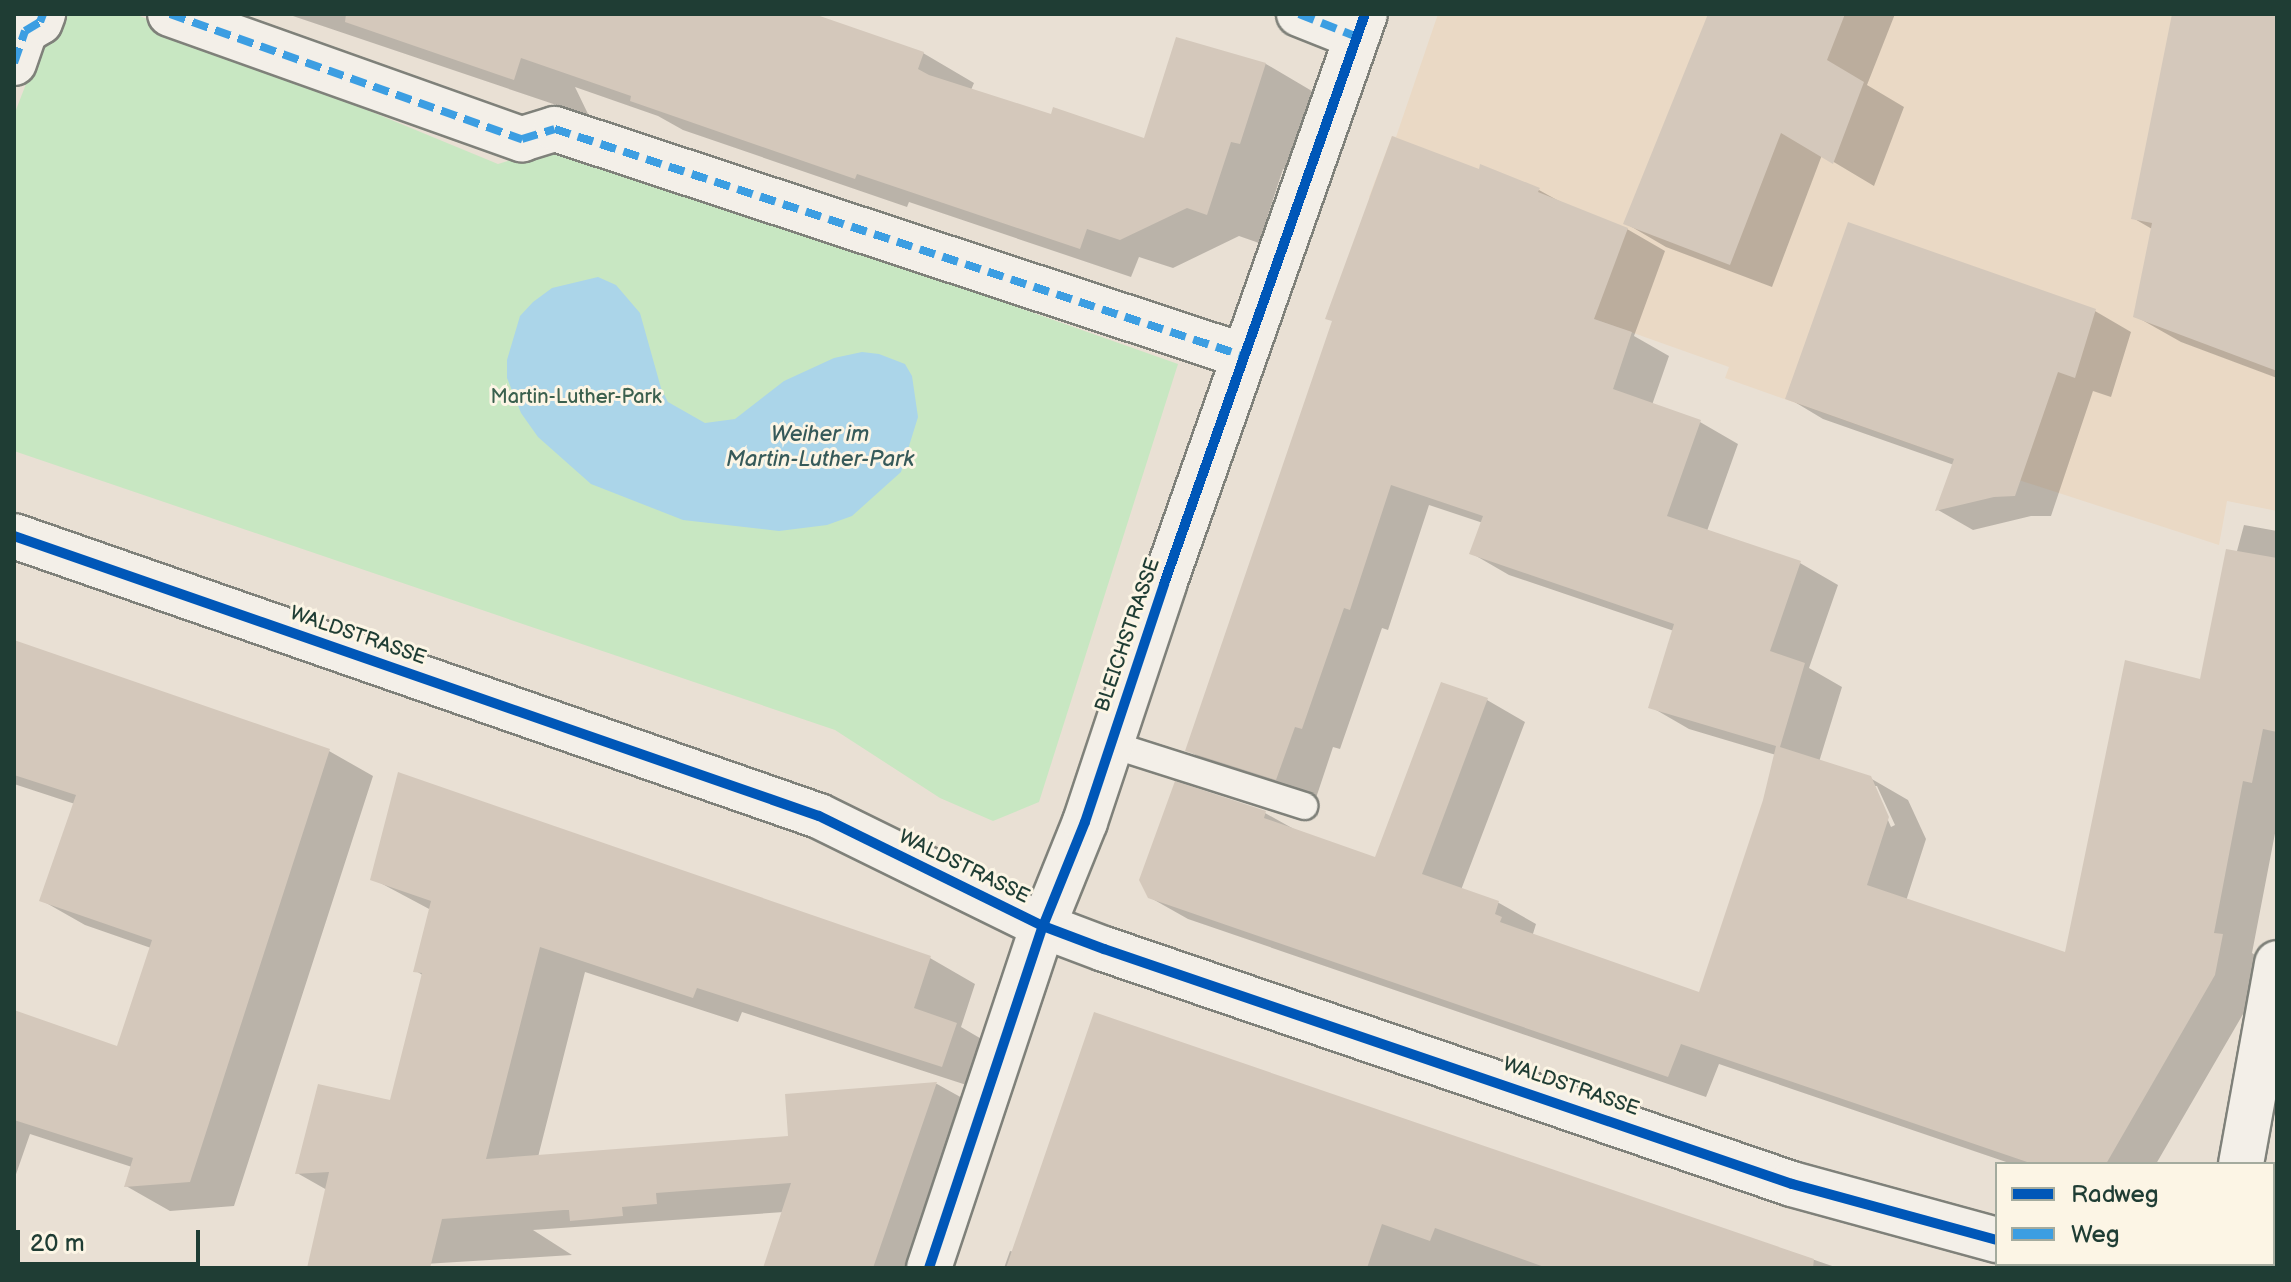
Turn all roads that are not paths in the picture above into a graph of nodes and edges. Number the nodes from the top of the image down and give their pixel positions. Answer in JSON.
{"nodes":[{"id":1,"x":43,"y":14,"type":"edge"},
{"id":2,"x":170,"y":14,"type":"edge"},
{"id":3,"x":1299,"y":14,"type":"edge"},
{"id":4,"x":1361,"y":26,"type":"edge"},
{"id":5,"x":14,"y":63,"type":"edge"},
{"id":6,"x":1244,"y":356,"type":"junction"},
{"id":7,"x":14,"y":536,"type":"edge"},
{"id":8,"x":1110,"y":744,"type":"junction"},
{"id":9,"x":1304,"y":806,"type":"dead end"},
{"id":10,"x":1043,"y":926,"type":"junction"},
{"id":11,"x":2277,"y":963,"type":"edge"},
{"id":12,"x":2241,"y":1162,"type":"edge"},
{"id":13,"x":1995,"y":1239,"type":"edge"},
{"id":14,"x":929,"y":1268,"type":"edge"}],
"edges":[{"from":1,"to":5,"type":"street"},
{"from":2,"to":6,"type":"street"},
{"from":3,"to":4,"type":"street"},
{"from":4,"to":6,"type":"street","name":"BLEICHSTRASSE"},
{"from":6,"to":8,"type":"street","name":"BLEICHSTRASSE"},
{"from":7,"to":10,"type":"street","name":"WALDSTRASSE"},
{"from":8,"to":9,"type":"lane"},
{"from":8,"to":10,"type":"street","name":"BLEICHSTRASSE"},
{"from":10,"to":13,"type":"street","name":"WALDSTRASSE"},
{"from":10,"to":14,"type":"street","name":"BLEICHSTRASSE"},
{"from":11,"to":12,"type":"street"}]}
